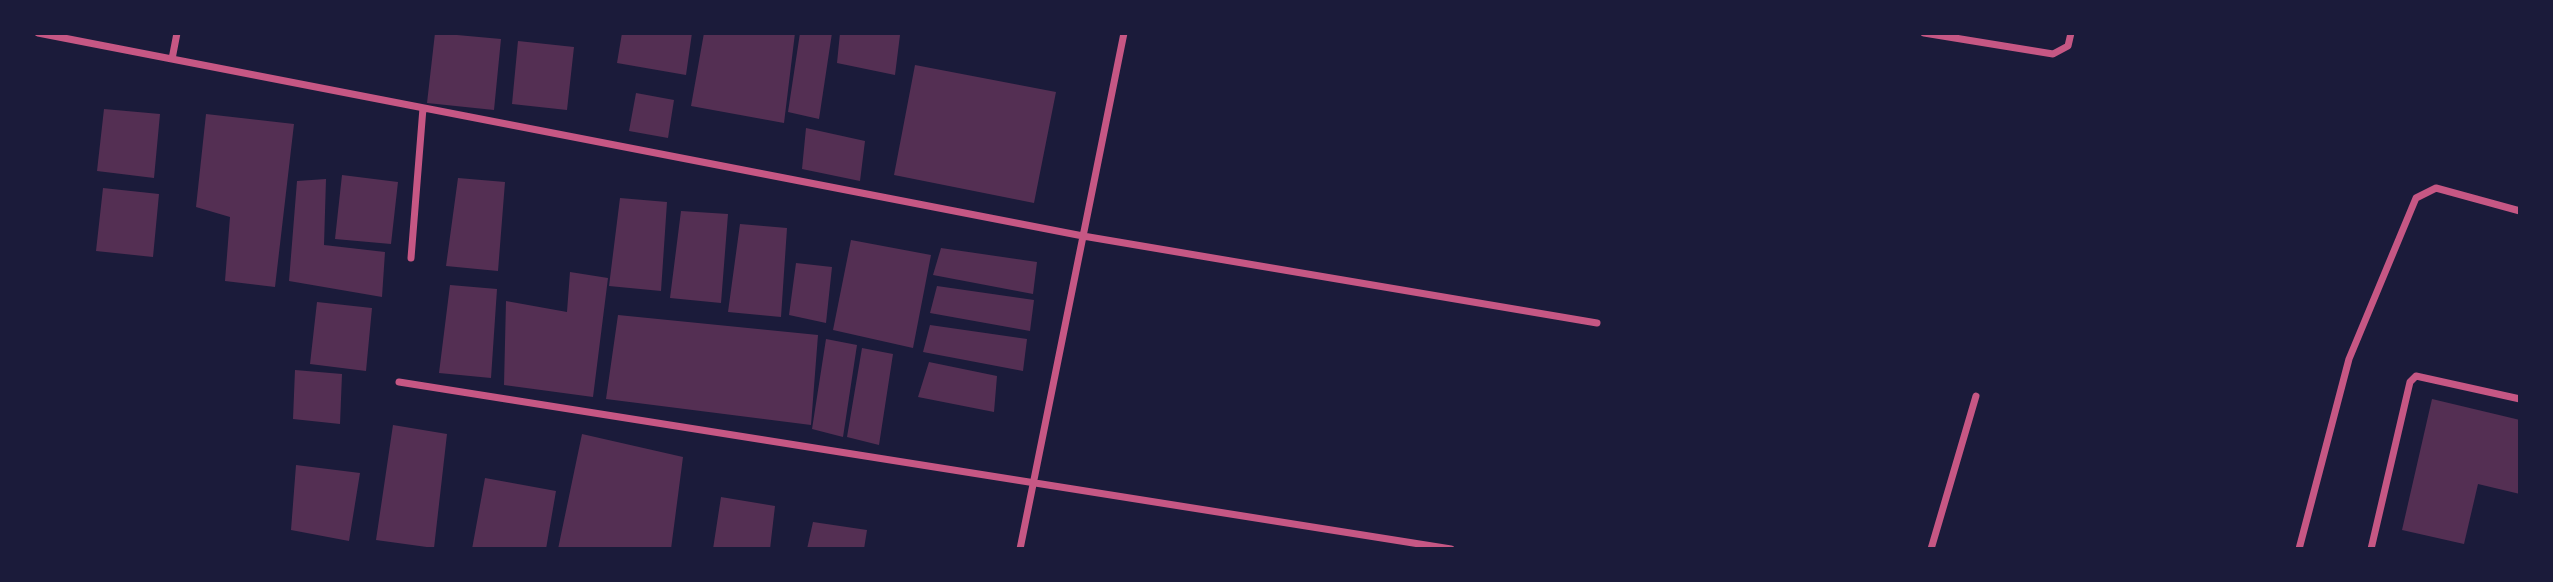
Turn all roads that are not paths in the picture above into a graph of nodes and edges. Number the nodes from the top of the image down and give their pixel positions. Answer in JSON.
{"nodes":[{"id":1,"x":38,"y":33,"type":"edge"},
{"id":2,"x":177,"y":33,"type":"edge"},
{"id":3,"x":1124,"y":33,"type":"edge"},
{"id":4,"x":1924,"y":33,"type":"edge"},
{"id":5,"x":2071,"y":33,"type":"edge"},
{"id":6,"x":172,"y":59,"type":"junction"},
{"id":7,"x":423,"y":108,"type":"junction"},
{"id":8,"x":2520,"y":211,"type":"edge"},
{"id":9,"x":1083,"y":236,"type":"junction"},
{"id":10,"x":411,"y":258,"type":"dead end"},
{"id":11,"x":1597,"y":323,"type":"dead end"},
{"id":12,"x":399,"y":382,"type":"dead end"},
{"id":13,"x":1976,"y":397,"type":"dead end"},
{"id":14,"x":2520,"y":399,"type":"edge"},
{"id":15,"x":1034,"y":481,"type":"junction"},
{"id":16,"x":1020,"y":549,"type":"edge"},
{"id":17,"x":1451,"y":549,"type":"edge"},
{"id":18,"x":1931,"y":549,"type":"edge"},
{"id":19,"x":2299,"y":549,"type":"edge"},
{"id":20,"x":2371,"y":549,"type":"edge"}],
"edges":[{"from":1,"to":6,"type":"street"},
{"from":2,"to":6,"type":"street"},
{"from":3,"to":9,"type":"street"},
{"from":4,"to":5,"type":"street"},
{"from":6,"to":7,"type":"street"},
{"from":7,"to":9,"type":"street"},
{"from":7,"to":10,"type":"street"},
{"from":8,"to":19,"type":"street"},
{"from":9,"to":11,"type":"street"},
{"from":9,"to":15,"type":"street"},
{"from":12,"to":15,"type":"street"},
{"from":13,"to":18,"type":"street"},
{"from":14,"to":20,"type":"street"},
{"from":15,"to":16,"type":"street"},
{"from":15,"to":17,"type":"street"}]}
